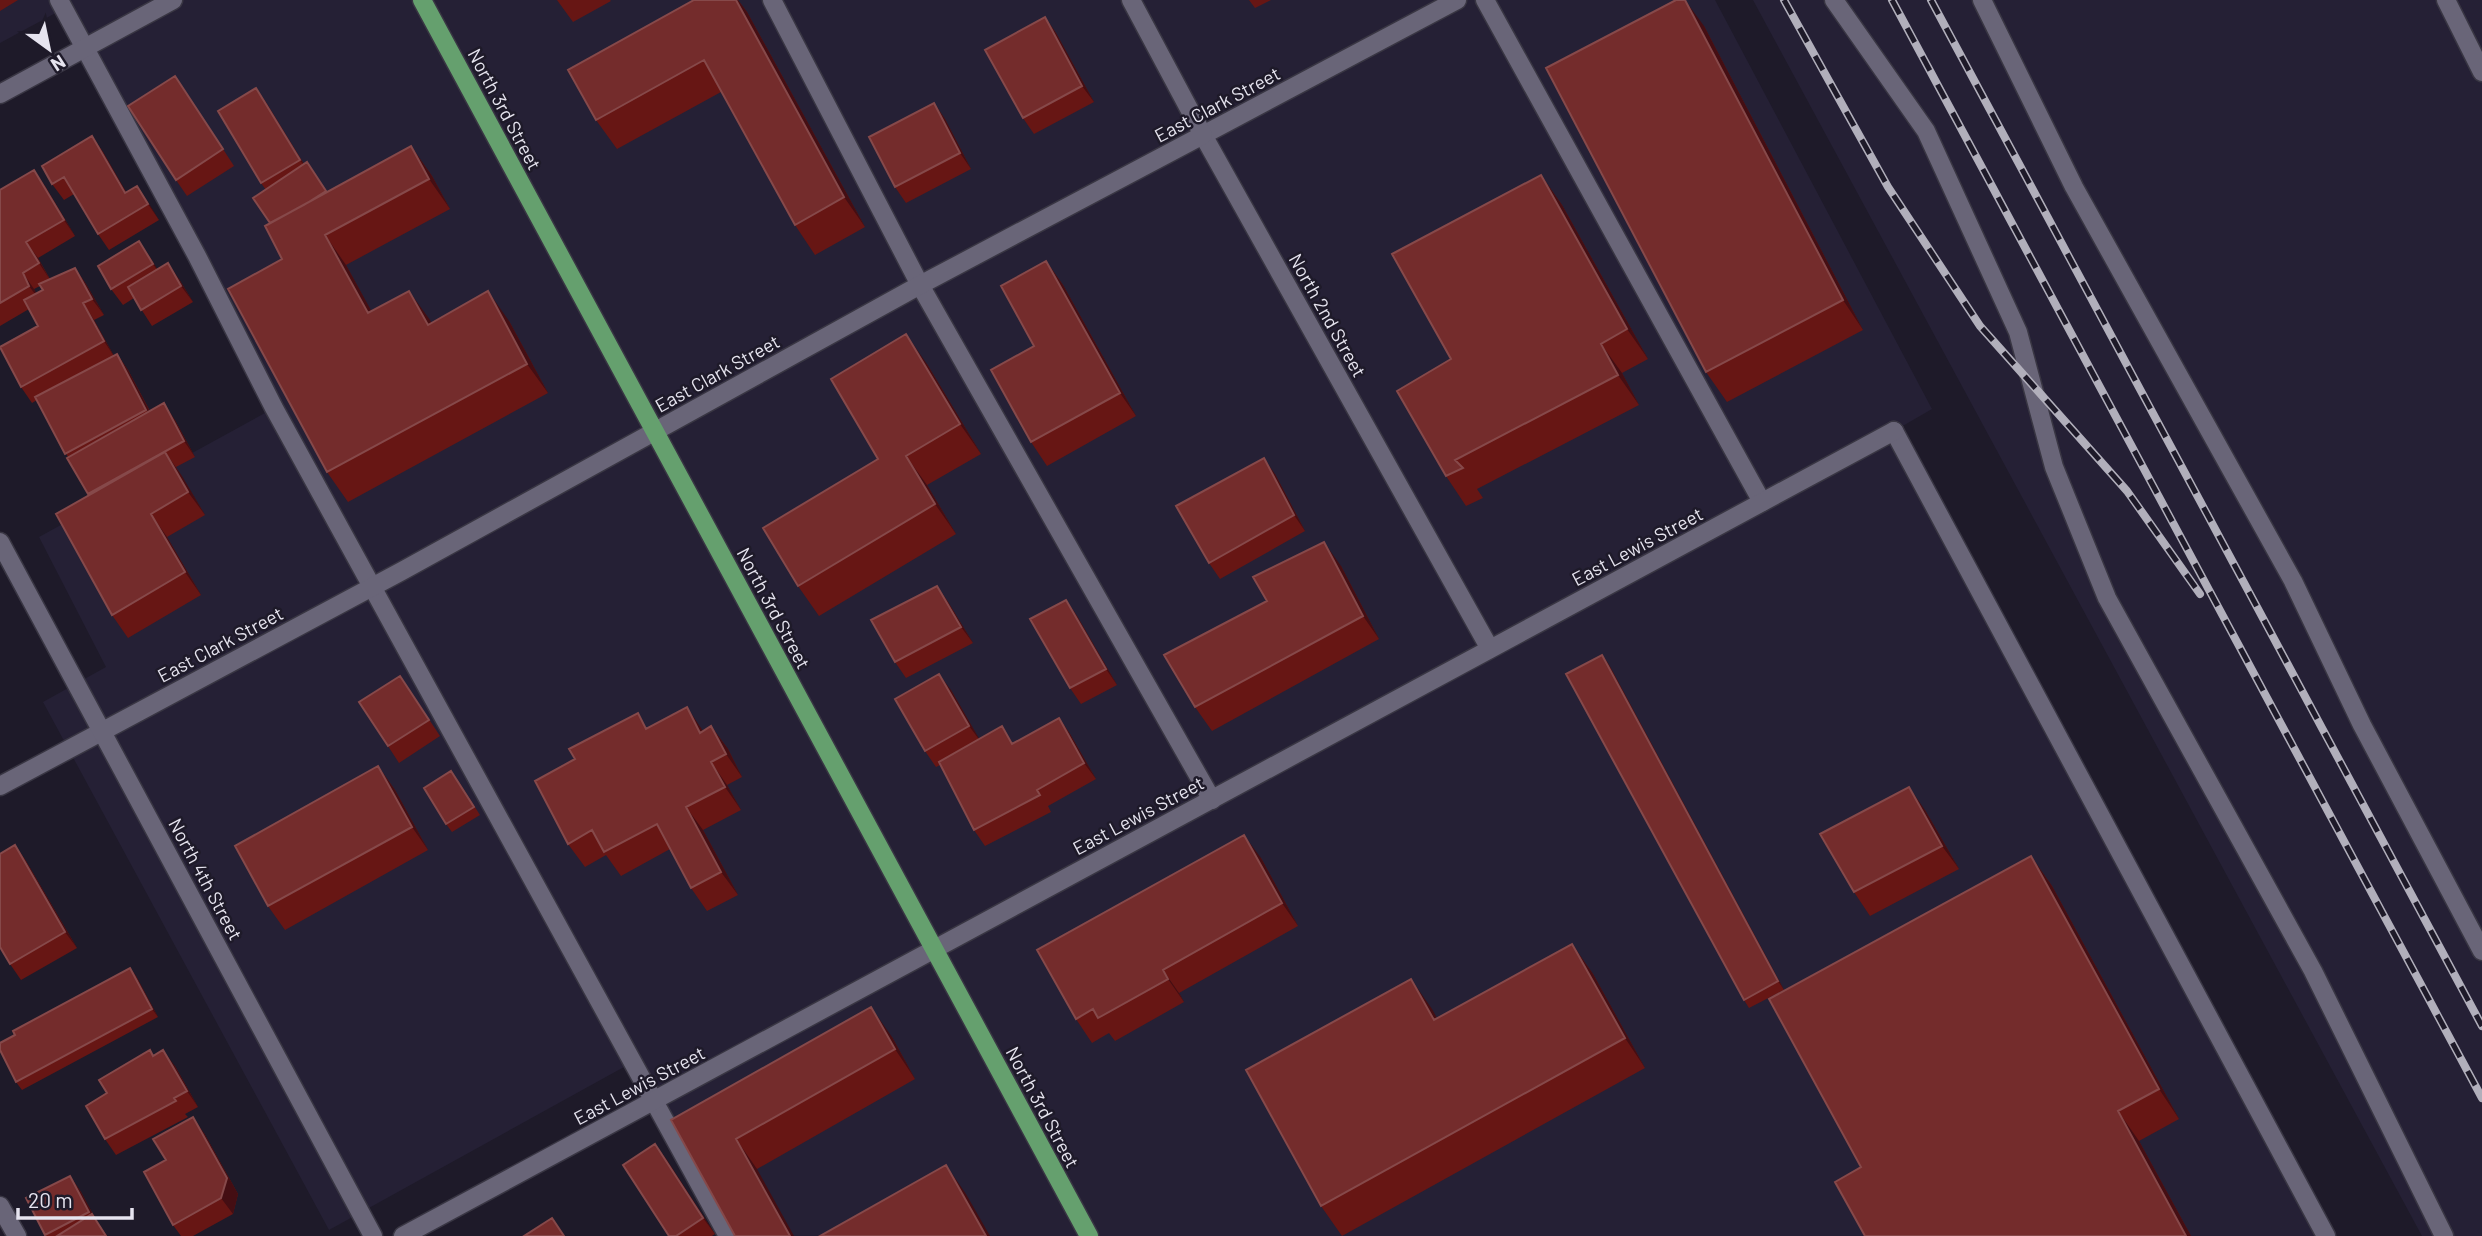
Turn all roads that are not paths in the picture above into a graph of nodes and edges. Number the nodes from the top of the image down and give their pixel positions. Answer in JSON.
{"nodes":[{"id":1,"x":59,"y":0,"type":"edge"},
{"id":2,"x":173,"y":0,"type":"edge"},
{"id":3,"x":422,"y":0,"type":"edge"},
{"id":4,"x":772,"y":0,"type":"edge"},
{"id":5,"x":1131,"y":0,"type":"edge"},
{"id":6,"x":1457,"y":0,"type":"edge"},
{"id":7,"x":1485,"y":0,"type":"edge"},
{"id":8,"x":1834,"y":0,"type":"edge"},
{"id":9,"x":1982,"y":0,"type":"edge"},
{"id":10,"x":2446,"y":0,"type":"edge"},
{"id":11,"x":86,"y":47,"type":"junction"},
{"id":12,"x":2482,"y":72,"type":"edge"},
{"id":13,"x":0,"y":94,"type":"edge"},
{"id":14,"x":1203,"y":135,"type":"junction"},
{"id":15,"x":920,"y":285,"type":"junction"},
{"id":16,"x":654,"y":432,"type":"junction"},
{"id":17,"x":1762,"y":502,"type":"junction"},
{"id":18,"x":0,"y":542,"type":"edge"},
{"id":19,"x":373,"y":586,"type":"junction"},
{"id":20,"x":1490,"y":649,"type":"junction"},
{"id":21,"x":103,"y":731,"type":"junction"},
{"id":22,"x":0,"y":786,"type":"edge"},
{"id":23,"x":1212,"y":800,"type":"junction"},
{"id":24,"x":934,"y":949,"type":"junction"},
{"id":25,"x":2482,"y":951,"type":"edge"},
{"id":26,"x":654,"y":1100,"type":"junction"},
{"id":27,"x":0,"y":1206,"type":"edge"},
{"id":28,"x":17,"y":1236,"type":"edge"},
{"id":29,"x":373,"y":1236,"type":"edge"},
{"id":30,"x":403,"y":1236,"type":"edge"},
{"id":31,"x":729,"y":1236,"type":"edge"},
{"id":32,"x":1089,"y":1236,"type":"edge"},
{"id":33,"x":2326,"y":1236,"type":"edge"},
{"id":34,"x":2444,"y":1236,"type":"edge"}],
"edges":[{"from":1,"to":11,"type":"street"},
{"from":2,"to":11,"type":"street"},
{"from":3,"to":16,"type":"main road","name":"North 3rd Street"},
{"from":4,"to":15,"type":"street"},
{"from":5,"to":14,"type":"street","name":"North 2nd Street"},
{"from":6,"to":14,"type":"street","name":"East Clark Street"},
{"from":7,"to":17,"type":"street"},
{"from":8,"to":34,"type":"street"},
{"from":9,"to":25,"type":"street"},
{"from":10,"to":12,"type":"street"},
{"from":11,"to":13,"type":"street"},
{"from":11,"to":19,"type":"street"},
{"from":14,"to":15,"type":"street","name":"East Clark Street"},
{"from":14,"to":20,"type":"street","name":"North 2nd Street"},
{"from":15,"to":16,"type":"street","name":"East Clark Street"},
{"from":15,"to":23,"type":"street"},
{"from":16,"to":19,"type":"street","name":"East Clark Street"},
{"from":16,"to":24,"type":"main road","name":"North 3rd Street"},
{"from":17,"to":20,"type":"street","name":"East Lewis Street"},
{"from":17,"to":33,"type":"street","name":"East Lewis Street"},
{"from":18,"to":21,"type":"street","name":"North 4th Street"},
{"from":19,"to":21,"type":"street","name":"East Clark Street"},
{"from":19,"to":26,"type":"street"},
{"from":20,"to":23,"type":"street","name":"East Lewis Street"},
{"from":21,"to":22,"type":"street","name":"East Clark Street"},
{"from":21,"to":29,"type":"street","name":"North 4th Street"},
{"from":23,"to":24,"type":"street","name":"East Lewis Street"},
{"from":24,"to":26,"type":"street","name":"East Lewis Street"},
{"from":24,"to":32,"type":"main road","name":"North 3rd Street"},
{"from":26,"to":30,"type":"street","name":"East Lewis Street"},
{"from":26,"to":31,"type":"street"},
{"from":27,"to":28,"type":"street"}]}
